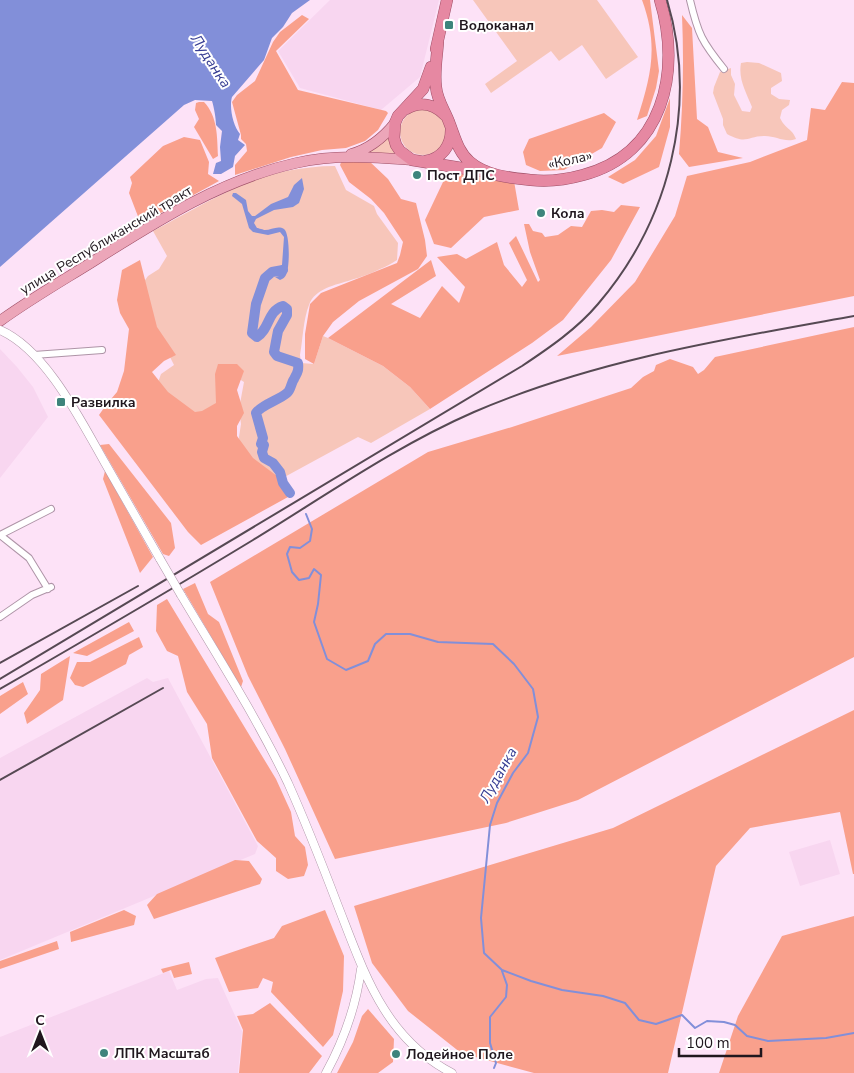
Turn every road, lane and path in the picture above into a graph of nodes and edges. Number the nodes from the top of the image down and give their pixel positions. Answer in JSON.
{"nodes":[{"id":1,"x":447,"y":0,"type":"edge"},
{"id":2,"x":660,"y":0,"type":"edge"},
{"id":3,"x":690,"y":0,"type":"edge"},
{"id":4,"x":438,"y":42,"type":"junction"},
{"id":5,"x":724,"y":69,"type":"dead end"},
{"id":6,"x":403,"y":111,"type":"junction"},
{"id":7,"x":445,"y":115,"type":"junction"},
{"id":8,"x":395,"y":123,"type":"junction"},
{"id":9,"x":451,"y":127,"type":"junction"},
{"id":10,"x":343,"y":157,"type":"junction"},
{"id":11,"x":418,"y":160,"type":"junction"},
{"id":12,"x":492,"y":173,"type":"junction"},
{"id":13,"x":4,"y":318,"type":"edge"},
{"id":14,"x":4,"y":332,"type":"edge"},
{"id":15,"x":102,"y":350,"type":"dead end"},
{"id":16,"x":34,"y":355,"type":"junction"},
{"id":17,"x":51,"y":509,"type":"dead end"},
{"id":18,"x":0,"y":535,"type":"edge"},
{"id":19,"x":0,"y":616,"type":"edge"},
{"id":20,"x":362,"y":968,"type":"junction"},
{"id":21,"x":326,"y":1073,"type":"edge"},
{"id":22,"x":452,"y":1073,"type":"edge"}],
"edges":[{"from":1,"to":4,"type":"highway"},
{"from":2,"to":12,"type":"highway","name":"«Кола»"},
{"from":3,"to":5,"type":"street"},
{"from":4,"to":6,"type":"highway"},
{"from":4,"to":7,"type":"highway"},
{"from":6,"to":7,"type":"highway"},
{"from":6,"to":8,"type":"highway"},
{"from":7,"to":9,"type":"highway"},
{"from":8,"to":10,"type":"main road"},
{"from":8,"to":11,"type":"highway"},
{"from":9,"to":11,"type":"highway"},
{"from":9,"to":12,"type":"highway","name":"«Кола»"},
{"from":10,"to":11,"type":"main road"},
{"from":10,"to":13,"type":"main road","name":"улица Республиканский тракт"},
{"from":11,"to":12,"type":"highway"},
{"from":13,"to":14,"type":"street"},
{"from":14,"to":16,"type":"street"},
{"from":15,"to":16,"type":"street"},
{"from":16,"to":20,"type":"street","bridge":true},
{"from":17,"to":18,"type":"street"},
{"from":18,"to":19,"type":"street"},
{"from":20,"to":21,"type":"street"},
{"from":20,"to":22,"type":"street"}]}
